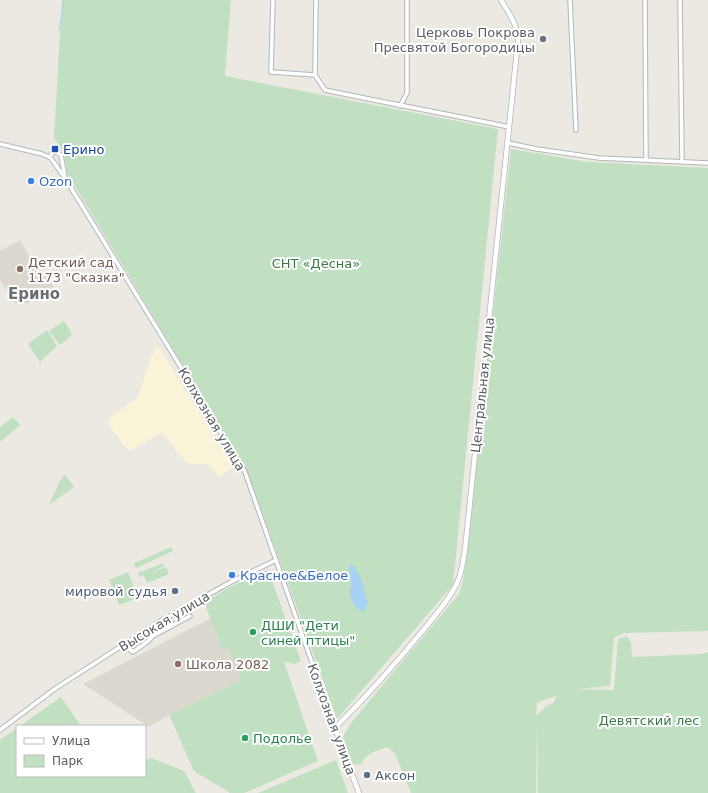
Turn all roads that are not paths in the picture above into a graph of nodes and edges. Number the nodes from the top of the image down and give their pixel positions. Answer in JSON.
{"nodes":[{"id":1,"x":273,"y":0,"type":"edge"},
{"id":2,"x":316,"y":0,"type":"edge"},
{"id":3,"x":407,"y":0,"type":"edge"},
{"id":4,"x":501,"y":0,"type":"edge"},
{"id":5,"x":570,"y":0,"type":"edge"},
{"id":6,"x":645,"y":0,"type":"edge"},
{"id":7,"x":680,"y":0,"type":"edge"},
{"id":8,"x":315,"y":75,"type":"junction"},
{"id":9,"x":400,"y":106,"type":"junction"},
{"id":10,"x":509,"y":127,"type":"junction"},
{"id":11,"x":576,"y":130,"type":"dead end"},
{"id":12,"x":508,"y":143,"type":"junction"},
{"id":13,"x":0,"y":144,"type":"edge"},
{"id":14,"x":49,"y":157,"type":"junction"},
{"id":15,"x":646,"y":160,"type":"junction"},
{"id":16,"x":682,"y":161,"type":"junction"},
{"id":17,"x":708,"y":163,"type":"edge"},
{"id":18,"x":65,"y":178,"type":"junction"},
{"id":19,"x":276,"y":560,"type":"junction"},
{"id":20,"x":190,"y":616,"type":"dead end"},
{"id":21,"x":124,"y":645,"type":"junction"},
{"id":22,"x":335,"y":728,"type":"junction"},
{"id":23,"x":0,"y":730,"type":"edge"},
{"id":24,"x":358,"y":793,"type":"edge"}],
"edges":[{"from":1,"to":8,"type":"street"},
{"from":2,"to":8,"type":"street"},
{"from":3,"to":9,"type":"street"},
{"from":4,"to":10,"type":"street","name":"Центральная улица"},
{"from":5,"to":11,"type":"street"},
{"from":6,"to":15,"type":"street"},
{"from":7,"to":16,"type":"street"},
{"from":8,"to":9,"type":"street"},
{"from":9,"to":10,"type":"street"},
{"from":10,"to":12,"type":"street","name":"Центральная улица"},
{"from":12,"to":15,"type":"street"},
{"from":12,"to":22,"type":"street","name":"Центральная улица"},
{"from":13,"to":14,"type":"street"},
{"from":14,"to":18,"type":"street","name":"Колхозная улица"},
{"from":14,"to":18,"type":"street","name":"Колхозная улица"},
{"from":15,"to":16,"type":"street"},
{"from":16,"to":17,"type":"street"},
{"from":18,"to":19,"type":"street","name":"Колхозная улица"},
{"from":19,"to":21,"type":"street","name":"Высокая улица"},
{"from":19,"to":22,"type":"street","name":"Колхозная улица"},
{"from":20,"to":21,"type":"street"},
{"from":21,"to":23,"type":"street","name":"Высокая улица"},
{"from":22,"to":24,"type":"street","name":"Колхозная улица"}]}
